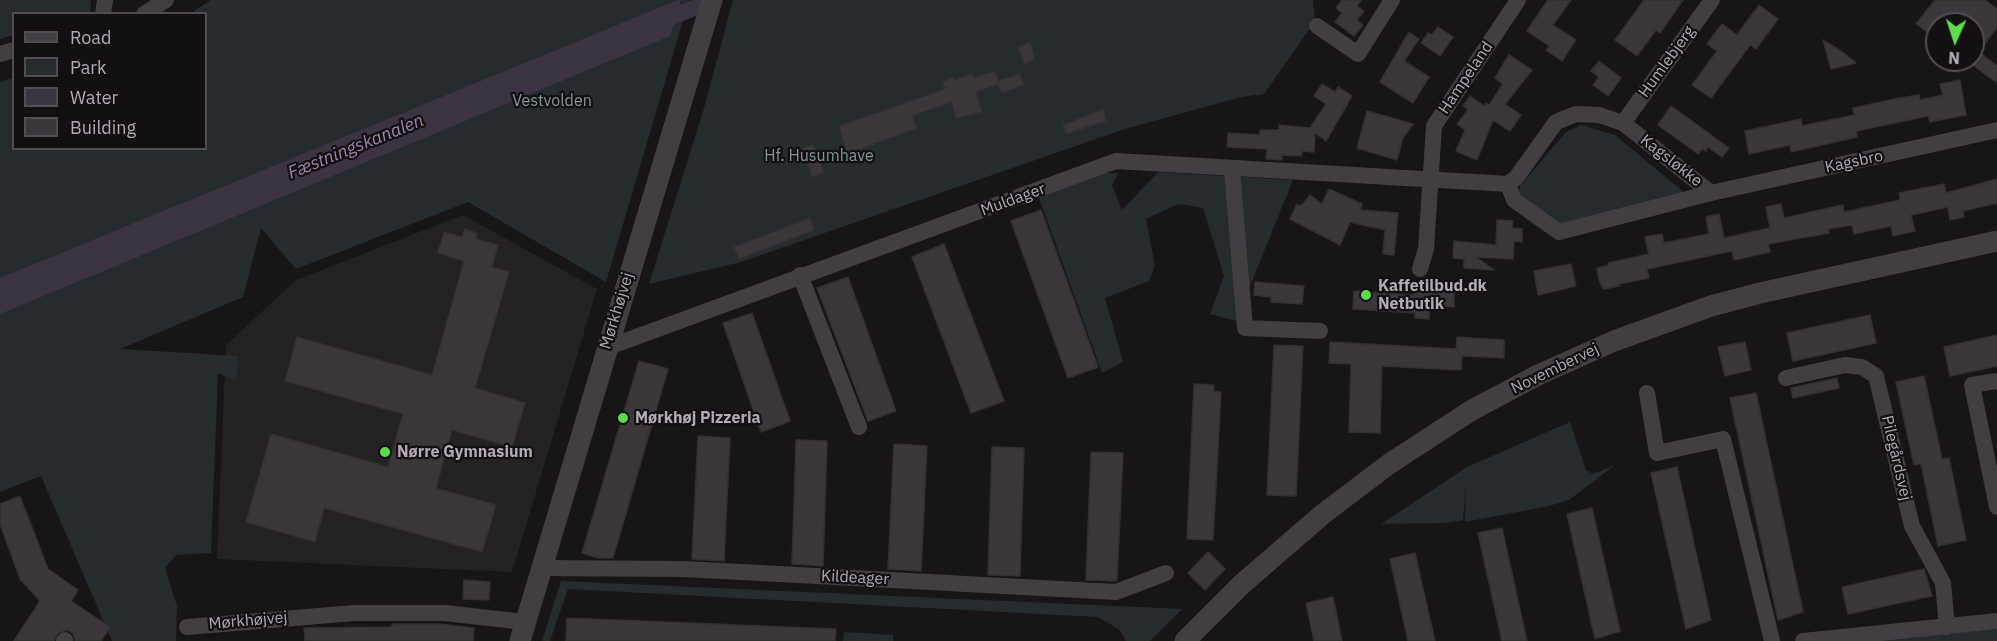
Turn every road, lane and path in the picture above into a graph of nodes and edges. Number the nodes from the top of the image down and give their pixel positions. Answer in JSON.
{"nodes":[{"id":1,"x":166,"y":0,"type":"edge"},
{"id":2,"x":712,"y":0,"type":"edge"},
{"id":3,"x":1392,"y":0,"type":"edge"},
{"id":4,"x":1518,"y":0,"type":"edge"},
{"id":5,"x":1712,"y":0,"type":"edge"},
{"id":6,"x":147,"y":12,"type":"edge"},
{"id":7,"x":1317,"y":26,"type":"dead end"},
{"id":8,"x":1623,"y":123,"type":"junction"},
{"id":9,"x":1997,"y":130,"type":"edge"},
{"id":10,"x":1232,"y":169,"type":"junction"},
{"id":11,"x":1431,"y":181,"type":"junction"},
{"id":12,"x":1508,"y":184,"type":"junction"},
{"id":13,"x":1711,"y":193,"type":"junction"},
{"id":14,"x":1997,"y":241,"type":"edge"},
{"id":15,"x":1420,"y":268,"type":"dead end"},
{"id":16,"x":800,"y":275,"type":"junction"},
{"id":17,"x":1320,"y":331,"type":"dead end"},
{"id":18,"x":606,"y":348,"type":"junction"},
{"id":19,"x":1786,"y":378,"type":"dead end"},
{"id":20,"x":1997,"y":381,"type":"edge"},
{"id":21,"x":1647,"y":393,"type":"dead end"},
{"id":22,"x":859,"y":427,"type":"dead end"},
{"id":23,"x":1997,"y":507,"type":"edge"},
{"id":24,"x":540,"y":568,"type":"junction"},
{"id":25,"x":1166,"y":573,"type":"dead end"},
{"id":26,"x":1997,"y":621,"type":"edge"},
{"id":27,"x":188,"y":627,"type":"dead end"},
{"id":28,"x":1947,"y":627,"type":"junction"},
{"id":29,"x":522,"y":632,"type":"edge"},
{"id":30,"x":1185,"y":641,"type":"edge"},
{"id":31,"x":1772,"y":641,"type":"edge"},
{"id":32,"x":1803,"y":641,"type":"edge"}],
"edges":[{"from":1,"to":6,"type":"street"},
{"from":2,"to":18,"type":"street","name":"Mørkhøjvej"},
{"from":3,"to":7,"type":"street"},
{"from":4,"to":11,"type":"street","name":"Hampeland"},
{"from":5,"to":8,"type":"street","name":"Humlebjerg"},
{"from":8,"to":12,"type":"street","name":"Kagsløkke"},
{"from":8,"to":13,"type":"street","name":"Kagsløkke"},
{"from":9,"to":13,"type":"street","name":"Kagsbro"},
{"from":10,"to":11,"type":"street","name":"Muldager"},
{"from":10,"to":16,"type":"street","name":"Muldager"},
{"from":10,"to":17,"type":"street"},
{"from":11,"to":12,"type":"street"},
{"from":11,"to":15,"type":"street","name":"Hampeland"},
{"from":12,"to":13,"type":"street","name":"Kagsløkke"},
{"from":14,"to":30,"type":"street","name":"Novembervej"},
{"from":16,"to":18,"type":"street","name":"Muldager"},
{"from":16,"to":22,"type":"street"},
{"from":18,"to":24,"type":"street","name":"Mørkhøjvej"},
{"from":19,"to":28,"type":"street","name":"Pilegårdsvej"},
{"from":20,"to":23,"type":"street"},
{"from":21,"to":31,"type":"street"},
{"from":24,"to":25,"type":"street","name":"Kildeager"},
{"from":24,"to":29,"type":"street","name":"Mørkhøjvej"},
{"from":26,"to":28,"type":"street"},
{"from":27,"to":29,"type":"street","name":"Mørkhøjvej"},
{"from":28,"to":32,"type":"street"}]}
